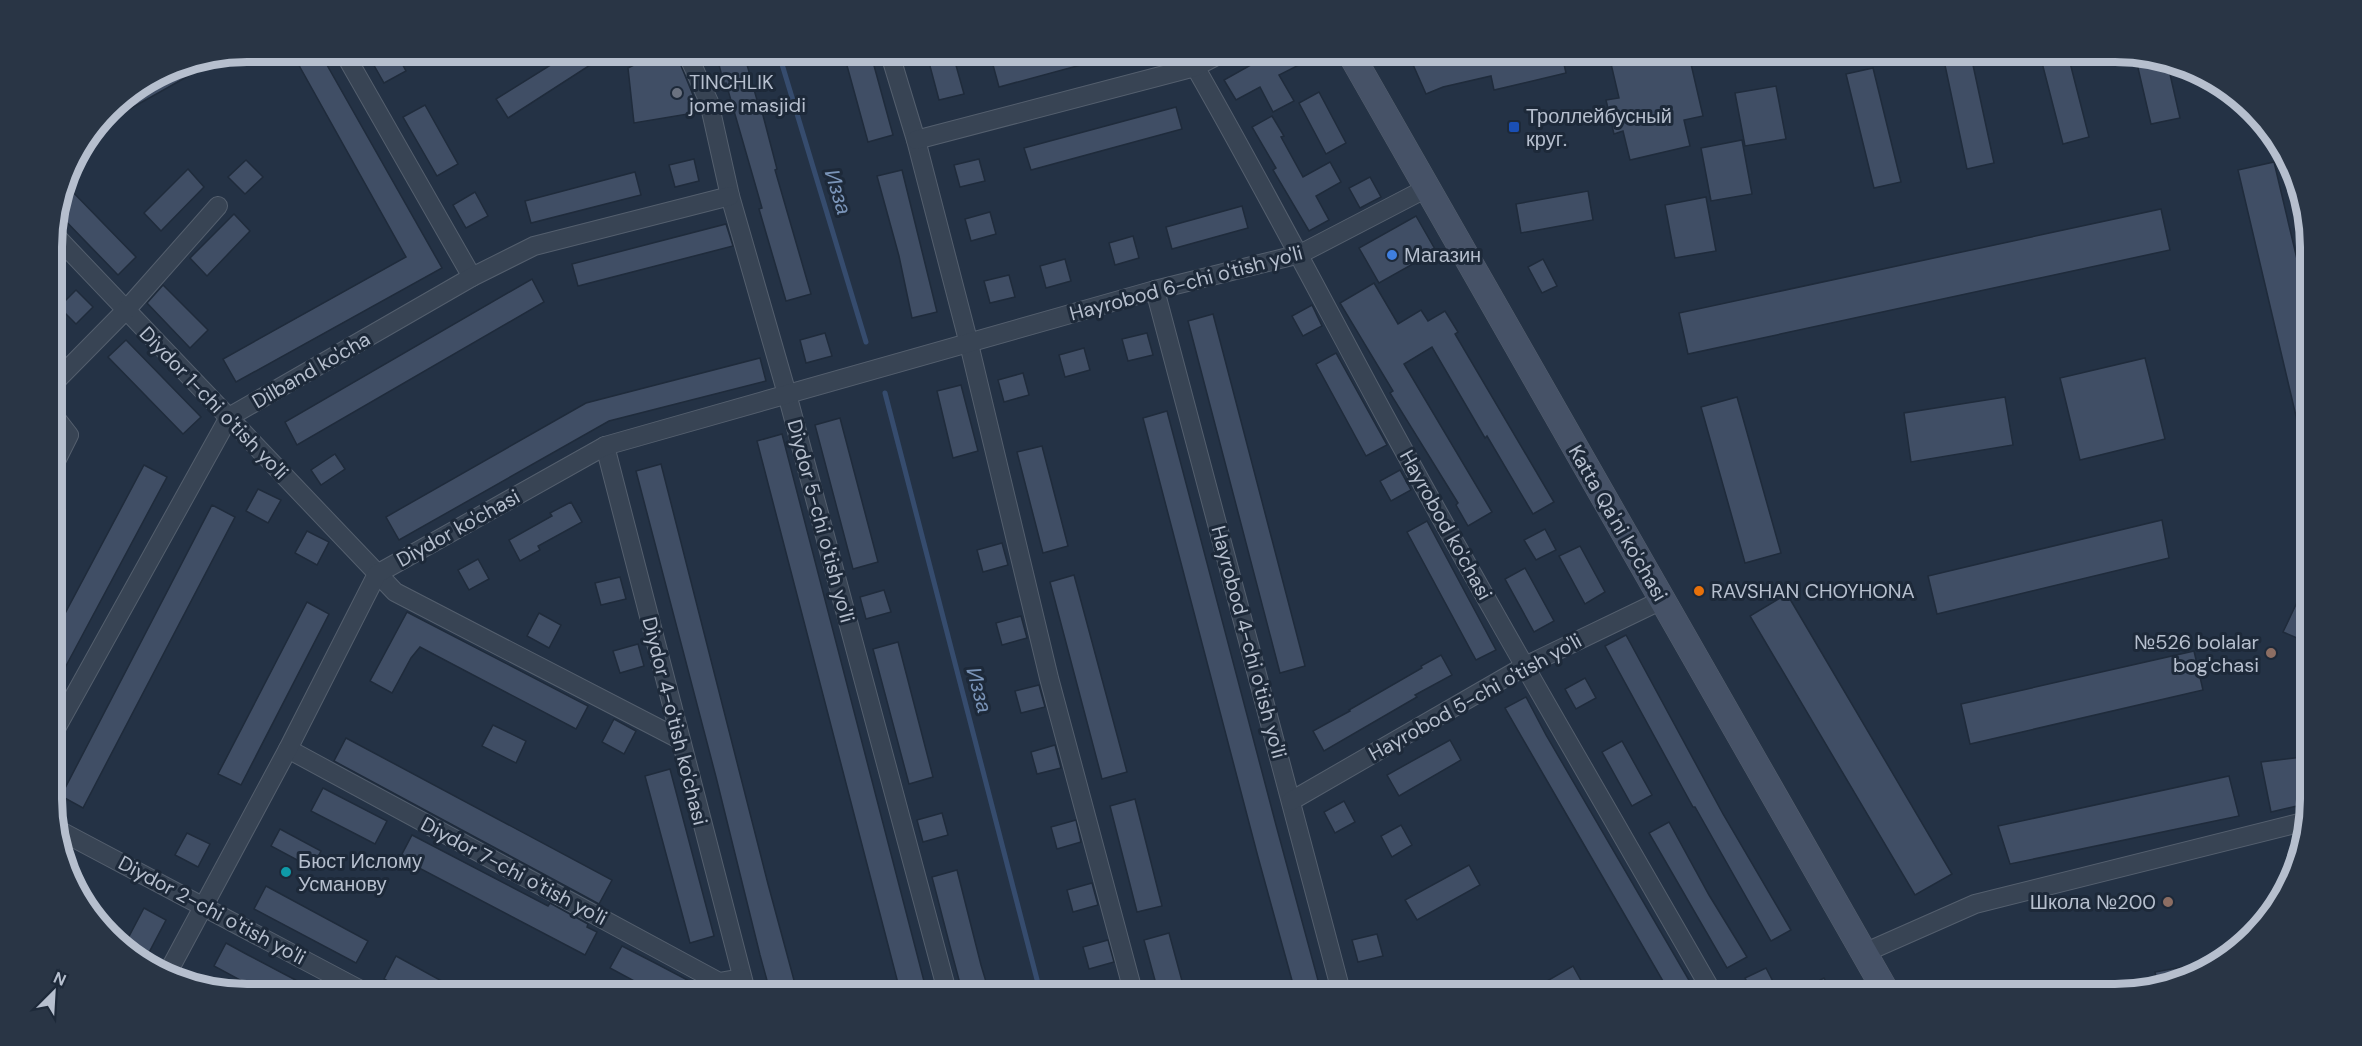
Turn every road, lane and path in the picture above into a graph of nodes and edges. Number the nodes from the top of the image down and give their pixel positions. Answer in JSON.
{"nodes":[{"id":1,"x":349,"y":61,"type":"edge"},
{"id":2,"x":691,"y":61,"type":"edge"},
{"id":3,"x":892,"y":61,"type":"edge"},
{"id":4,"x":1183,"y":61,"type":"edge"},
{"id":5,"x":1191,"y":61,"type":"edge"},
{"id":6,"x":1355,"y":61,"type":"edge"},
{"id":7,"x":916,"y":140,"type":"junction"},
{"id":8,"x":1427,"y":188,"type":"junction"},
{"id":9,"x":730,"y":196,"type":"junction"},
{"id":10,"x":218,"y":206,"type":"dead end"},
{"id":11,"x":62,"y":243,"type":"edge"},
{"id":12,"x":1300,"y":255,"type":"junction"},
{"id":13,"x":472,"y":277,"type":"junction"},
{"id":14,"x":1155,"y":290,"type":"junction"},
{"id":15,"x":126,"y":310,"type":"junction"},
{"id":16,"x":969,"y":344,"type":"junction"},
{"id":17,"x":62,"y":375,"type":"edge"},
{"id":18,"x":787,"y":394,"type":"junction"},
{"id":19,"x":229,"y":417,"type":"junction"},
{"id":20,"x":62,"y":426,"type":"edge"},
{"id":21,"x":605,"y":446,"type":"junction"},
{"id":22,"x":62,"y":449,"type":"edge"},
{"id":23,"x":376,"y":574,"type":"junction"},
{"id":24,"x":1662,"y":600,"type":"junction"},
{"id":25,"x":1525,"y":666,"type":"junction"},
{"id":26,"x":62,"y":716,"type":"edge"},
{"id":27,"x":679,"y":739,"type":"junction"},
{"id":28,"x":288,"y":749,"type":"junction"},
{"id":29,"x":1291,"y":801,"type":"junction"},
{"id":30,"x":2299,"y":823,"type":"edge"},
{"id":31,"x":65,"y":832,"type":"edge"},
{"id":32,"x":203,"y":904,"type":"junction"},
{"id":33,"x":1864,"y":953,"type":"junction"},
{"id":34,"x":170,"y":968,"type":"edge"},
{"id":35,"x":350,"y":984,"type":"edge"},
{"id":36,"x":729,"y":984,"type":"edge"},
{"id":37,"x":743,"y":984,"type":"edge"},
{"id":38,"x":945,"y":984,"type":"edge"},
{"id":39,"x":1131,"y":984,"type":"edge"},
{"id":40,"x":1339,"y":984,"type":"edge"},
{"id":41,"x":1708,"y":984,"type":"edge"},
{"id":42,"x":1882,"y":984,"type":"edge"}],
"edges":[{"from":1,"to":13,"type":"street"},
{"from":2,"to":9,"type":"street","name":"Diydor 5-chi o'tish yo'li"},
{"from":3,"to":7,"type":"street"},
{"from":4,"to":7,"type":"street"},
{"from":5,"to":12,"type":"street","name":"Hayrobod ko'chasi"},
{"from":6,"to":8,"type":"main road","name":"Katta Qa'ni ko'chasi"},
{"from":7,"to":16,"type":"street"},
{"from":8,"to":12,"type":"street","name":"Hayrobod 6-chi o'tish yo'li"},
{"from":8,"to":24,"type":"main road","name":"Katta Qa'ni ko'chasi"},
{"from":9,"to":13,"type":"street","name":"Dilband ko'cha"},
{"from":9,"to":18,"type":"street","name":"Diydor 5-chi o'tish yo'li"},
{"from":10,"to":15,"type":"street"},
{"from":11,"to":15,"type":"street","name":"Diydor 1-chi o'tish yo'li"},
{"from":12,"to":14,"type":"street","name":"Hayrobod 6-chi o'tish yo'li"},
{"from":12,"to":25,"type":"street","name":"Hayrobod ko'chasi"},
{"from":13,"to":19,"type":"street","name":"Dilband ko'cha"},
{"from":14,"to":16,"type":"street","name":"Hayrobod 6-chi o'tish yo'li"},
{"from":14,"to":29,"type":"street","name":"Hayrobod 4-chi o'tish yo'li"},
{"from":15,"to":17,"type":"street"},
{"from":15,"to":19,"type":"street","name":"Diydor 1-chi o'tish yo'li"},
{"from":16,"to":18,"type":"street","name":"Diydor ko'chasi"},
{"from":16,"to":39,"type":"street"},
{"from":18,"to":21,"type":"street","name":"Diydor ko'chasi"},
{"from":18,"to":38,"type":"street","name":"Diydor 5-chi o'tish yo'li"},
{"from":19,"to":23,"type":"street","name":"Diydor 1-chi o'tish yo'li"},
{"from":19,"to":26,"type":"street","name":"Dilband ko'cha"},
{"from":20,"to":22,"type":"street"},
{"from":21,"to":23,"type":"street","name":"Diydor ko'chasi"},
{"from":21,"to":27,"type":"street","name":"Diydor 4-o'tish ko'chasi"},
{"from":23,"to":27,"type":"street"},
{"from":23,"to":28,"type":"street","name":"Diydor ko'chasi"},
{"from":24,"to":25,"type":"street","name":"Hayrobod 5-chi o'tish yo'li"},
{"from":24,"to":33,"type":"main road","name":"Katta Qa'ni ko'chasi"},
{"from":25,"to":29,"type":"street","name":"Hayrobod 5-chi o'tish yo'li"},
{"from":25,"to":41,"type":"street","name":"Hayrobod ko'chasi"},
{"from":27,"to":37,"type":"street","name":"Diydor 4-o'tish ko'chasi"},
{"from":28,"to":32,"type":"street","name":"Diydor ko'chasi"},
{"from":28,"to":36,"type":"street","name":"Diydor 7-chi o'tish yo'li"},
{"from":29,"to":40,"type":"street","name":"Hayrobod 4-chi o'tish yo'li"},
{"from":30,"to":33,"type":"street"},
{"from":31,"to":32,"type":"street","name":"Diydor 2-chi o'tish yo'li"},
{"from":32,"to":34,"type":"street","name":"Diydor ko'chasi"},
{"from":32,"to":35,"type":"street","name":"Diydor 2-chi o'tish yo'li"},
{"from":33,"to":42,"type":"main road","name":"Katta Qa'ni ko'chasi"}]}
